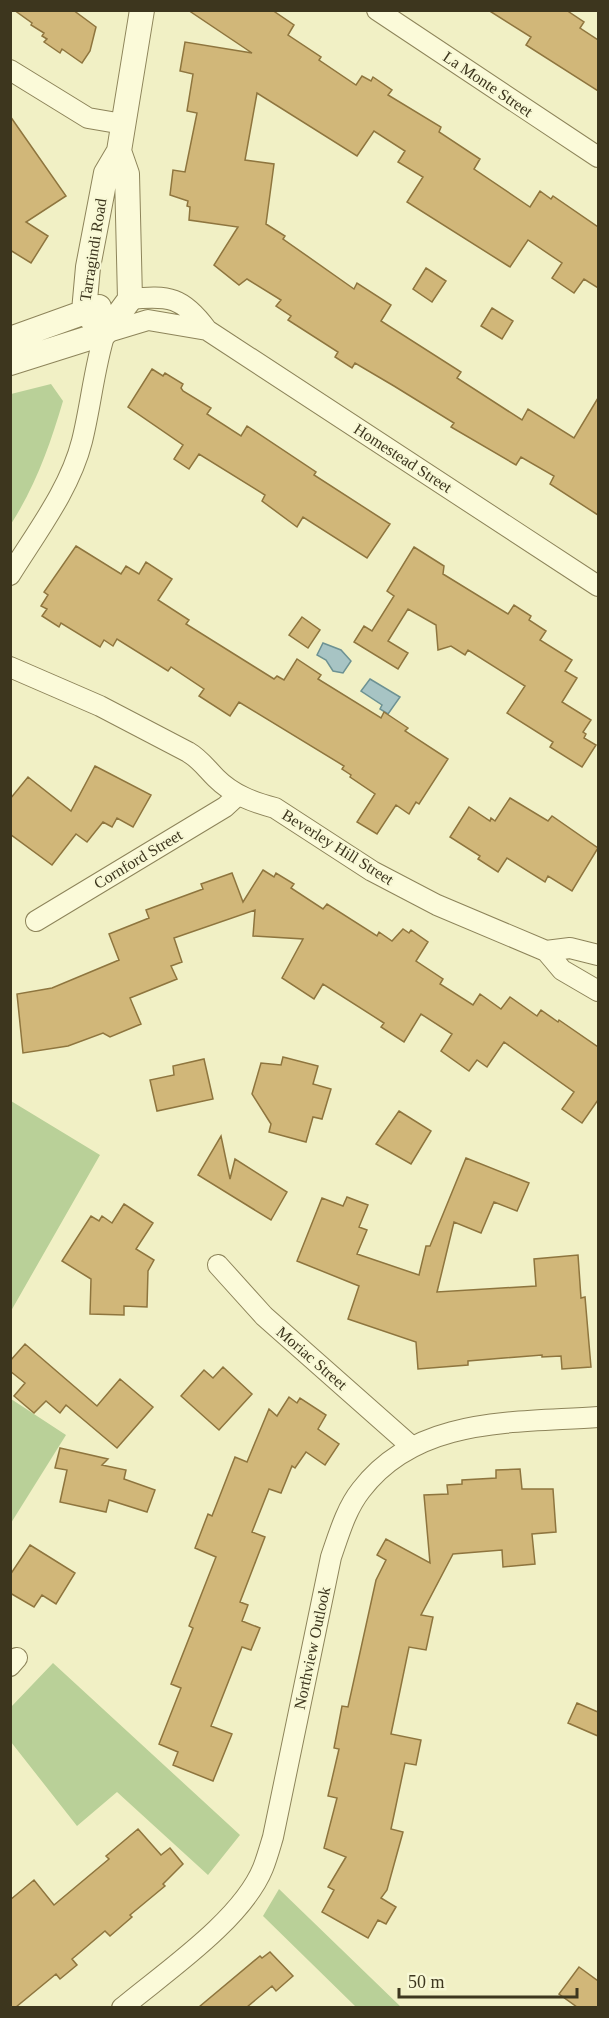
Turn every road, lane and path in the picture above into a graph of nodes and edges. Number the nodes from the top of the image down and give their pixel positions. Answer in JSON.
{"nodes":[{"id":1,"x":142,"y":10,"type":"edge"},
{"id":2,"x":383,"y":12,"type":"edge"},
{"id":3,"x":10,"y":70,"type":"edge"},
{"id":4,"x":123,"y":124,"type":"junction"},
{"id":5,"x":118,"y":151,"type":"junction"},
{"id":6,"x":598,"y":158,"type":"edge"},
{"id":7,"x":130,"y":299,"type":"junction"},
{"id":8,"x":84,"y":311,"type":"junction"},
{"id":9,"x":207,"y":330,"type":"junction"},
{"id":10,"x":105,"y":333,"type":"junction"},
{"id":11,"x":10,"y":339,"type":"edge"},
{"id":12,"x":10,"y":363,"type":"edge"},
{"id":13,"x":10,"y":575,"type":"edge"},
{"id":14,"x":598,"y":586,"type":"edge"},
{"id":15,"x":10,"y":667,"type":"edge"},
{"id":16,"x":238,"y":795,"type":"junction"},
{"id":17,"x":36,"y":921,"type":"dead end"},
{"id":18,"x":546,"y":951,"type":"junction"},
{"id":19,"x":598,"y":956,"type":"edge"},
{"id":20,"x":598,"y":991,"type":"edge"},
{"id":21,"x":219,"y":1265,"type":"dead end"},
{"id":22,"x":598,"y":1417,"type":"edge"},
{"id":23,"x":411,"y":1446,"type":"junction"},
{"id":24,"x":122,"y":2007,"type":"edge"}],
"edges":[{"from":1,"to":4,"type":"street","name":"Tarragindi Road"},
{"from":2,"to":6,"type":"street","name":"La Monte Street"},
{"from":3,"to":4,"type":"street"},
{"from":4,"to":5,"type":"street","name":"Tarragindi Road"},
{"from":5,"to":7,"type":"street","name":"Tarragindi Road"},
{"from":5,"to":8,"type":"street","name":"Tarragindi Road"},
{"from":7,"to":8,"type":"street"},
{"from":7,"to":9,"type":"street","name":"Homestead Street"},
{"from":7,"to":10,"type":"street"},
{"from":8,"to":10,"type":"street","name":"Tarragindi Road"},
{"from":8,"to":11,"type":"street"},
{"from":9,"to":10,"type":"street","name":"Homestead Street"},
{"from":9,"to":14,"type":"street","name":"Homestead Street"},
{"from":10,"to":12,"type":"street"},
{"from":10,"to":13,"type":"street"},
{"from":15,"to":16,"type":"street","name":"Beverley Hill Street"},
{"from":16,"to":17,"type":"street","name":"Cornford Street"},
{"from":16,"to":18,"type":"street","name":"Beverley Hill Street"},
{"from":18,"to":19,"type":"street","name":"Beverley Hill Street"},
{"from":18,"to":20,"type":"street","name":"Beverley Hill Street"},
{"from":21,"to":23,"type":"street","name":"Moriac Street"},
{"from":22,"to":23,"type":"street","name":"Northview Outlook"},
{"from":23,"to":24,"type":"street","name":"Northview Outlook"}]}
